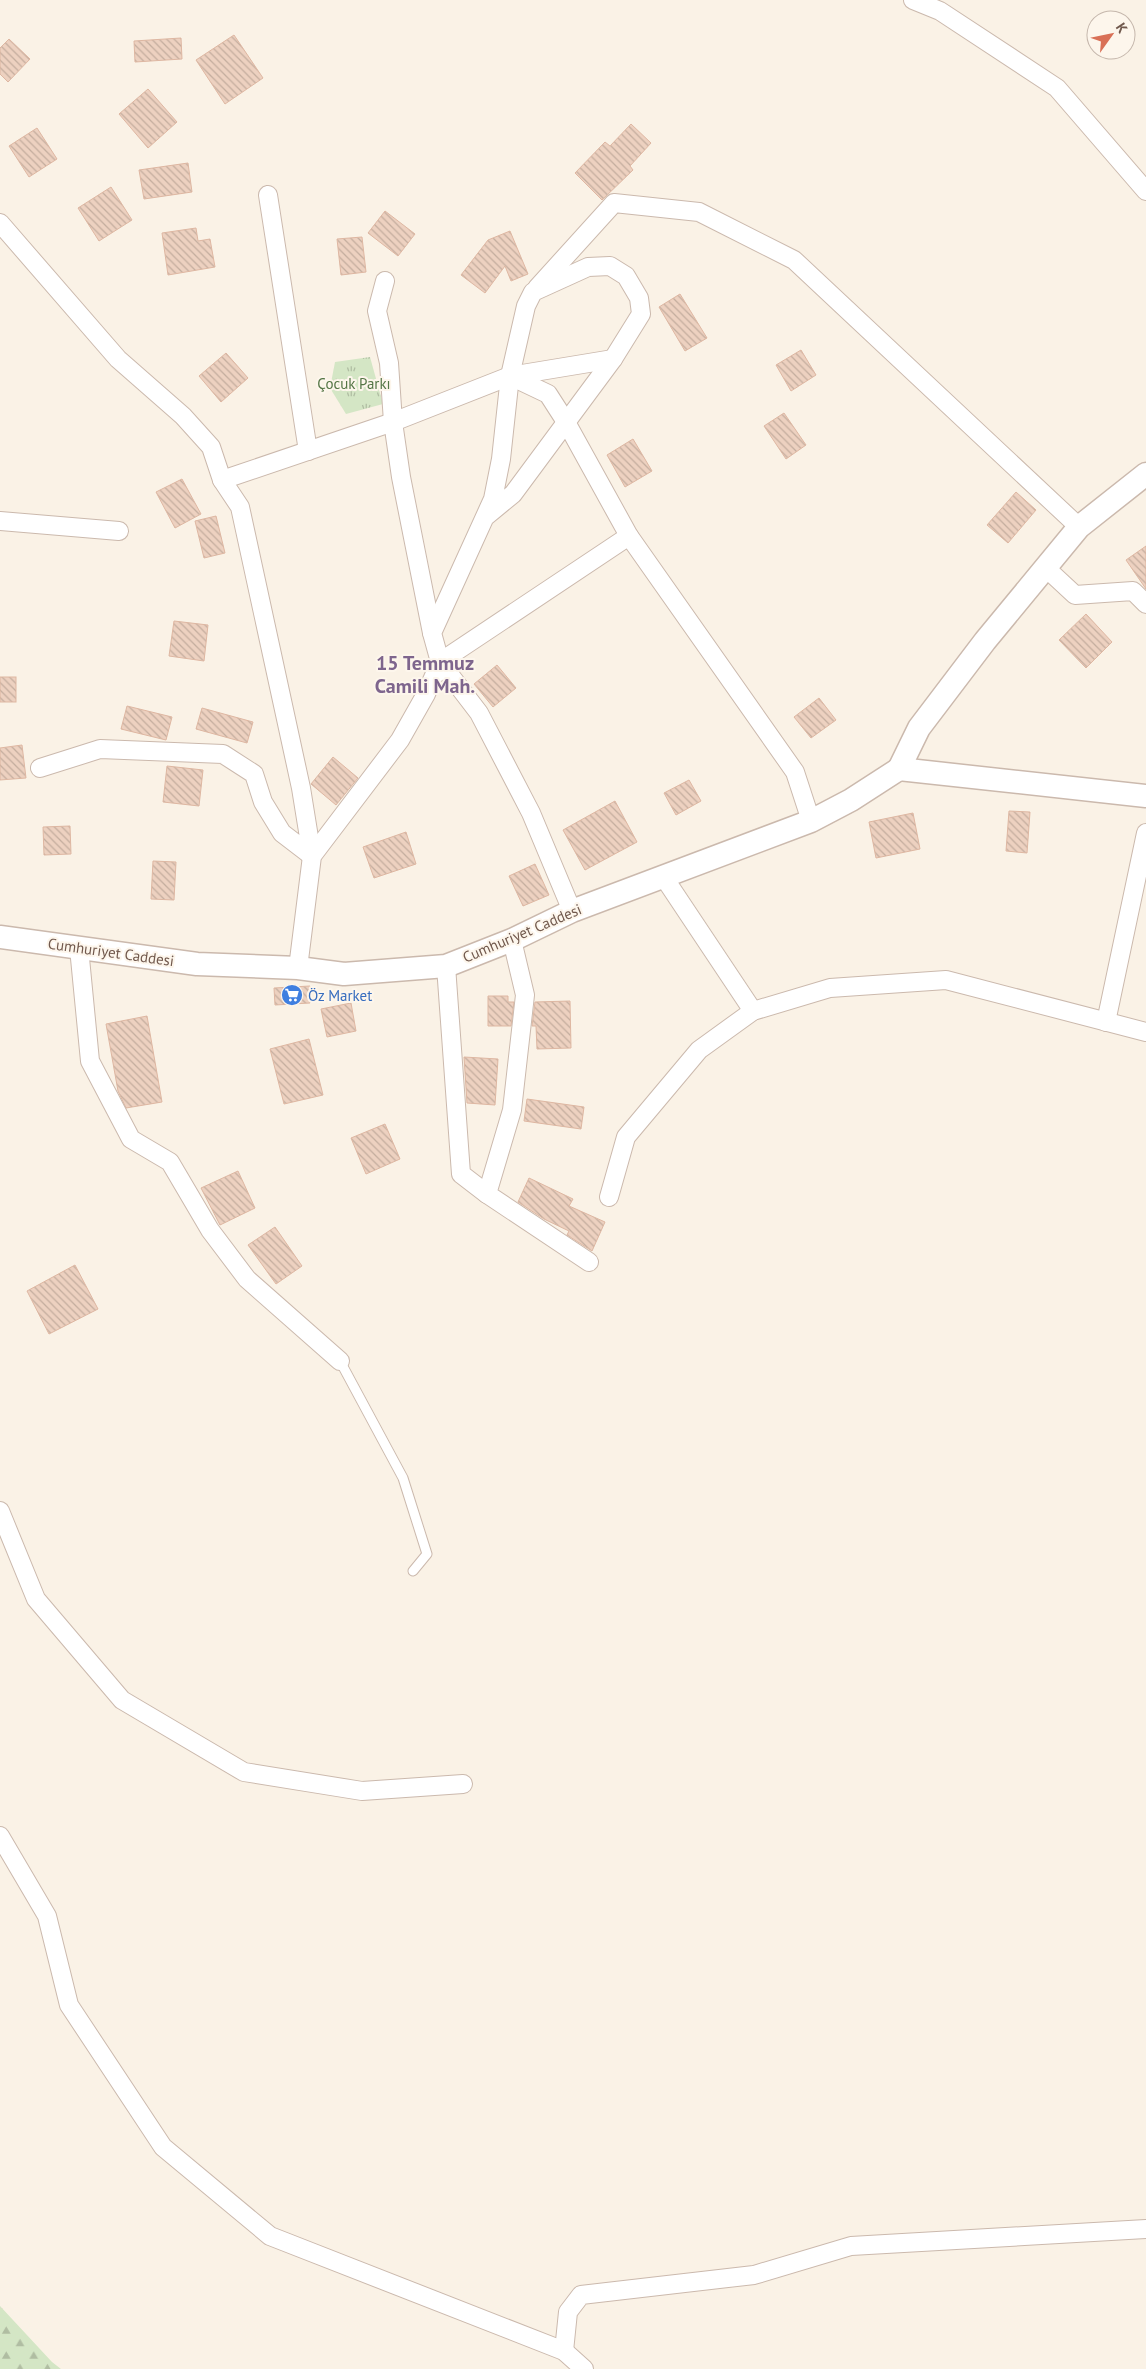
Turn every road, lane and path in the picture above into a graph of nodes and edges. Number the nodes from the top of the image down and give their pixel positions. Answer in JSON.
{"nodes":[{"id":1,"x":913,"y":0,"type":"edge"},
{"id":2,"x":1146,"y":191,"type":"edge"},
{"id":3,"x":268,"y":195,"type":"dead end"},
{"id":4,"x":3,"y":231,"type":"edge"},
{"id":5,"x":385,"y":281,"type":"dead end"},
{"id":6,"x":533,"y":292,"type":"junction"},
{"id":7,"x":613,"y":359,"type":"junction"},
{"id":8,"x":510,"y":376,"type":"junction"},
{"id":9,"x":393,"y":422,"type":"junction"},
{"id":10,"x":566,"y":422,"type":"junction"},
{"id":11,"x":308,"y":451,"type":"junction"},
{"id":12,"x":1146,"y":474,"type":"edge"},
{"id":13,"x":222,"y":480,"type":"junction"},
{"id":14,"x":485,"y":517,"type":"junction"},
{"id":15,"x":0,"y":521,"type":"edge"},
{"id":16,"x":1079,"y":527,"type":"junction"},
{"id":17,"x":119,"y":531,"type":"dead end"},
{"id":18,"x":629,"y":536,"type":"junction"},
{"id":19,"x":1047,"y":569,"type":"junction"},
{"id":20,"x":1146,"y":604,"type":"edge"},
{"id":21,"x":432,"y":633,"type":"junction"},
{"id":22,"x":440,"y":662,"type":"junction"},
{"id":23,"x":40,"y":768,"type":"dead end"},
{"id":24,"x":899,"y":769,"type":"junction"},
{"id":25,"x":1146,"y":796,"type":"edge"},
{"id":26,"x":810,"y":821,"type":"junction"},
{"id":27,"x":1146,"y":833,"type":"edge"},
{"id":28,"x":312,"y":856,"type":"junction"},
{"id":29,"x":663,"y":876,"type":"junction"},
{"id":30,"x":572,"y":911,"type":"junction"},
{"id":31,"x":0,"y":937,"type":"edge"},
{"id":32,"x":512,"y":940,"type":"junction"},
{"id":33,"x":80,"y":948,"type":"junction"},
{"id":34,"x":446,"y":966,"type":"junction"},
{"id":35,"x":298,"y":968,"type":"junction"},
{"id":36,"x":753,"y":1011,"type":"junction"},
{"id":37,"x":1106,"y":1022,"type":"junction"},
{"id":38,"x":1146,"y":1032,"type":"edge"},
{"id":39,"x":487,"y":1194,"type":"junction"},
{"id":40,"x":609,"y":1197,"type":"dead end"},
{"id":41,"x":589,"y":1262,"type":"dead end"},
{"id":42,"x":340,"y":1361,"type":"joint"},
{"id":43,"x":0,"y":1511,"type":"edge"},
{"id":44,"x":413,"y":1571,"type":"dead end"},
{"id":45,"x":463,"y":1784,"type":"dead end"},
{"id":46,"x":0,"y":1836,"type":"edge"},
{"id":47,"x":1146,"y":2229,"type":"edge"},
{"id":48,"x":564,"y":2351,"type":"junction"},
{"id":49,"x":584,"y":2369,"type":"edge"}],
"edges":[{"from":1,"to":2,"type":"street"},
{"from":3,"to":11,"type":"street"},
{"from":4,"to":13,"type":"street"},
{"from":5,"to":9,"type":"street"},
{"from":6,"to":7,"type":"street"},
{"from":6,"to":8,"type":"street"},
{"from":6,"to":16,"type":"street"},
{"from":7,"to":8,"type":"street"},
{"from":7,"to":10,"type":"street"},
{"from":8,"to":9,"type":"street"},
{"from":8,"to":10,"type":"street"},
{"from":8,"to":14,"type":"street"},
{"from":9,"to":11,"type":"street"},
{"from":9,"to":21,"type":"street"},
{"from":10,"to":14,"type":"street"},
{"from":10,"to":18,"type":"street"},
{"from":11,"to":13,"type":"street"},
{"from":12,"to":16,"type":"street"},
{"from":13,"to":28,"type":"street"},
{"from":14,"to":21,"type":"street"},
{"from":15,"to":17,"type":"street"},
{"from":16,"to":19,"type":"street"},
{"from":18,"to":22,"type":"street"},
{"from":18,"to":26,"type":"street"},
{"from":19,"to":20,"type":"street"},
{"from":19,"to":24,"type":"street"},
{"from":21,"to":22,"type":"street"},
{"from":22,"to":28,"type":"street"},
{"from":22,"to":30,"type":"street"},
{"from":23,"to":28,"type":"street"},
{"from":24,"to":25,"type":"street"},
{"from":24,"to":26,"type":"street","name":"Cumhuriyet Caddesi"},
{"from":26,"to":29,"type":"street","name":"Cumhuriyet Caddesi"},
{"from":27,"to":37,"type":"street"},
{"from":28,"to":35,"type":"street"},
{"from":29,"to":30,"type":"street","name":"Cumhuriyet Caddesi"},
{"from":29,"to":36,"type":"street"},
{"from":30,"to":32,"type":"street","name":"Cumhuriyet Caddesi"},
{"from":31,"to":33,"type":"street","name":"Cumhuriyet Caddesi"},
{"from":32,"to":34,"type":"street","name":"Cumhuriyet Caddesi"},
{"from":32,"to":39,"type":"street"},
{"from":33,"to":35,"type":"street","name":"Cumhuriyet Caddesi"},
{"from":33,"to":42,"type":"street"},
{"from":34,"to":35,"type":"street","name":"Cumhuriyet Caddesi"},
{"from":34,"to":39,"type":"street"},
{"from":36,"to":37,"type":"street"},
{"from":36,"to":40,"type":"street"},
{"from":37,"to":38,"type":"street"},
{"from":39,"to":41,"type":"street"},
{"from":42,"to":44,"type":"lane"},
{"from":43,"to":45,"type":"street"},
{"from":46,"to":48,"type":"street"},
{"from":47,"to":48,"type":"street"},
{"from":48,"to":49,"type":"street"}]}
